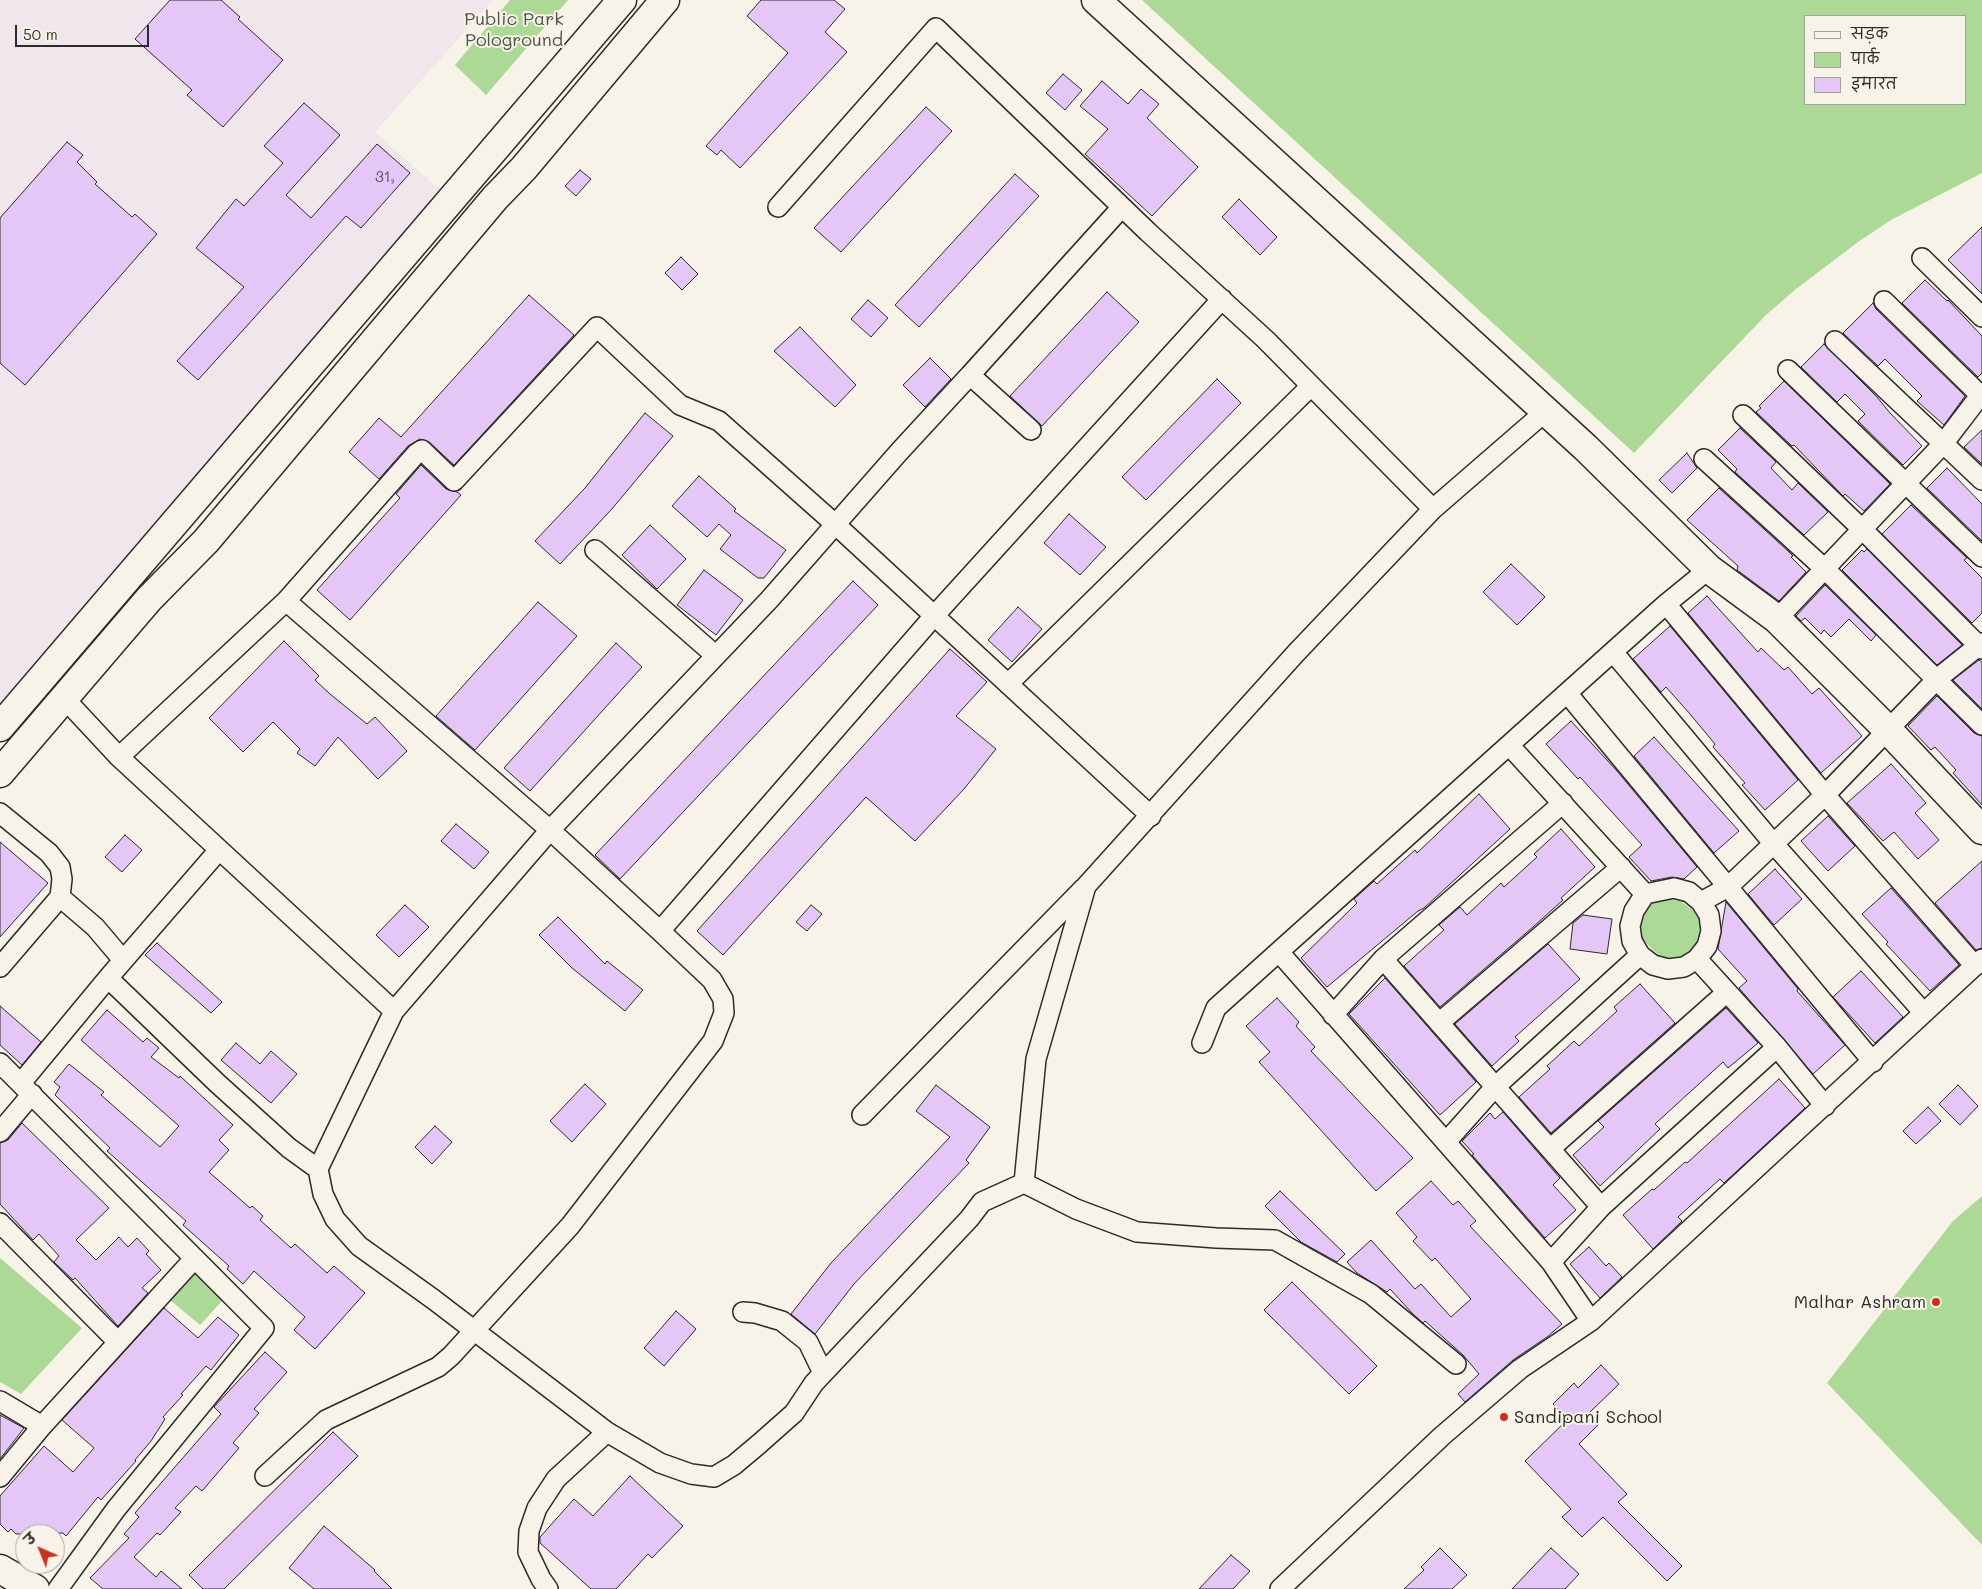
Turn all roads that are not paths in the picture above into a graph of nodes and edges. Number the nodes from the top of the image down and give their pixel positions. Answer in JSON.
{"nodes":[{"id":1,"x":622,"y":0,"type":"edge"},
{"id":2,"x":665,"y":0,"type":"edge"},
{"id":3,"x":1096,"y":0,"type":"edge"},
{"id":4,"x":778,"y":207,"type":"dead end"},
{"id":5,"x":1122,"y":207,"type":"junction"},
{"id":6,"x":1922,"y":258,"type":"dead end"},
{"id":7,"x":1222,"y":299,"type":"junction"},
{"id":8,"x":1884,"y":301,"type":"dead end"},
{"id":9,"x":1982,"y":317,"type":"edge"},
{"id":10,"x":1835,"y":341,"type":"dead end"},
{"id":11,"x":1788,"y":370,"type":"dead end"},
{"id":12,"x":970,"y":375,"type":"junction"},
{"id":13,"x":1311,"y":386,"type":"junction"},
{"id":14,"x":1981,"y":394,"type":"edge"},
{"id":15,"x":1546,"y":411,"type":"junction"},
{"id":16,"x":1743,"y":415,"type":"dead end"},
{"id":17,"x":1031,"y":430,"type":"dead end"},
{"id":18,"x":1943,"y":444,"type":"junction"},
{"id":19,"x":1704,"y":459,"type":"dead end"},
{"id":20,"x":1982,"y":480,"type":"edge"},
{"id":21,"x":1906,"y":485,"type":"junction"},
{"id":22,"x":1433,"y":509,"type":"junction"},
{"id":23,"x":835,"y":524,"type":"junction"},
{"id":24,"x":1863,"y":530,"type":"junction"},
{"id":25,"x":595,"y":550,"type":"dead end"},
{"id":26,"x":1982,"y":557,"type":"edge"},
{"id":27,"x":1710,"y":569,"type":"junction"},
{"id":28,"x":1826,"y":570,"type":"junction"},
{"id":29,"x":286,"y":601,"type":"junction"},
{"id":30,"x":1666,"y":604,"type":"junction"},
{"id":31,"x":934,"y":616,"type":"junction"},
{"id":32,"x":1777,"y":619,"type":"junction"},
{"id":33,"x":1981,"y":646,"type":"edge"},
{"id":34,"x":1613,"y":652,"type":"junction"},
{"id":35,"x":715,"y":655,"type":"junction"},
{"id":36,"x":1937,"y":679,"type":"junction"},
{"id":37,"x":1008,"y":684,"type":"junction"},
{"id":38,"x":1567,"y":693,"type":"junction"},
{"id":39,"x":64,"y":698,"type":"junction"},
{"id":40,"x":1982,"y":725,"type":"edge"},
{"id":41,"x":0,"y":727,"type":"edge"},
{"id":42,"x":1888,"y":730,"type":"junction"},
{"id":43,"x":1509,"y":745,"type":"junction"},
{"id":44,"x":119,"y":757,"type":"junction"},
{"id":45,"x":0,"y":773,"type":"edge"},
{"id":46,"x":1825,"y":795,"type":"junction"},
{"id":47,"x":1563,"y":803,"type":"junction"},
{"id":48,"x":0,"y":813,"type":"edge"},
{"id":49,"x":1151,"y":816,"type":"junction"},
{"id":50,"x":550,"y":830,"type":"junction"},
{"id":51,"x":1982,"y":830,"type":"edge"},
{"id":52,"x":1773,"y":843,"type":"junction"},
{"id":53,"x":219,"y":850,"type":"junction"},
{"id":54,"x":1621,"y":867,"type":"junction"},
{"id":55,"x":1086,"y":886,"type":"junction"},
{"id":56,"x":1728,"y":887,"type":"junction"},
{"id":57,"x":1645,"y":894,"type":"junction"},
{"id":58,"x":60,"y":897,"type":"junction"},
{"id":59,"x":1701,"y":902,"type":"junction"},
{"id":60,"x":660,"y":931,"type":"junction"},
{"id":61,"x":1279,"y":952,"type":"junction"},
{"id":62,"x":1640,"y":955,"type":"junction"},
{"id":63,"x":1697,"y":959,"type":"junction"},
{"id":64,"x":123,"y":960,"type":"junction"},
{"id":65,"x":1383,"y":960,"type":"junction"},
{"id":66,"x":1979,"y":962,"type":"edge"},
{"id":67,"x":0,"y":967,"type":"edge"},
{"id":68,"x":108,"y":978,"type":"junction"},
{"id":69,"x":1727,"y":992,"type":"junction"},
{"id":70,"x":394,"y":1011,"type":"junction"},
{"id":71,"x":1923,"y":1012,"type":"junction"},
{"id":72,"x":1333,"y":1015,"type":"junction"},
{"id":73,"x":1439,"y":1023,"type":"junction"},
{"id":74,"x":1202,"y":1043,"type":"dead end"},
{"id":75,"x":1777,"y":1047,"type":"junction"},
{"id":76,"x":1873,"y":1062,"type":"junction"},
{"id":77,"x":0,"y":1063,"type":"edge"},
{"id":78,"x":1496,"y":1087,"type":"junction"},
{"id":79,"x":26,"y":1088,"type":"junction"},
{"id":80,"x":1825,"y":1106,"type":"junction"},
{"id":81,"x":862,"y":1115,"type":"dead end"},
{"id":82,"x":0,"y":1132,"type":"edge"},
{"id":83,"x":1446,"y":1142,"type":"junction"},
{"id":84,"x":1550,"y":1149,"type":"junction"},
{"id":85,"x":318,"y":1169,"type":"junction"},
{"id":86,"x":1024,"y":1183,"type":"junction"},
{"id":87,"x":1601,"y":1207,"type":"junction"},
{"id":88,"x":0,"y":1223,"type":"edge"},
{"id":89,"x":194,"y":1259,"type":"junction"},
{"id":90,"x":1551,"y":1262,"type":"junction"},
{"id":91,"x":743,"y":1312,"type":"dead end"},
{"id":92,"x":1590,"y":1321,"type":"junction"},
{"id":93,"x":473,"y":1329,"type":"junction"},
{"id":94,"x":117,"y":1341,"type":"junction"},
{"id":95,"x":1456,"y":1364,"type":"dead end"},
{"id":96,"x":823,"y":1374,"type":"junction"},
{"id":97,"x":0,"y":1401,"type":"edge"},
{"id":98,"x":42,"y":1426,"type":"junction"},
{"id":99,"x":607,"y":1432,"type":"junction"},
{"id":100,"x":265,"y":1476,"type":"dead end"},
{"id":101,"x":0,"y":1477,"type":"edge"},
{"id":102,"x":0,"y":1569,"type":"edge"},
{"id":103,"x":35,"y":1589,"type":"edge"},
{"id":104,"x":58,"y":1589,"type":"edge"},
{"id":105,"x":548,"y":1589,"type":"edge"},
{"id":106,"x":1280,"y":1589,"type":"edge"}],
"edges":[{"from":1,"to":41,"type":"main road"},
{"from":2,"to":39,"type":"main road"},
{"from":3,"to":15,"type":"main road"},
{"from":4,"to":5,"type":"street"},
{"from":5,"to":7,"type":"street"},
{"from":5,"to":12,"type":"street"},
{"from":6,"to":9,"type":"street"},
{"from":7,"to":13,"type":"street"},
{"from":7,"to":31,"type":"street"},
{"from":8,"to":14,"type":"street"},
{"from":10,"to":18,"type":"street"},
{"from":11,"to":21,"type":"street"},
{"from":12,"to":17,"type":"street"},
{"from":12,"to":23,"type":"street"},
{"from":13,"to":22,"type":"street"},
{"from":13,"to":37,"type":"street"},
{"from":14,"to":18,"type":"street"},
{"from":15,"to":22,"type":"street"},
{"from":15,"to":27,"type":"main road"},
{"from":16,"to":24,"type":"street"},
{"from":18,"to":20,"type":"street"},
{"from":18,"to":21,"type":"street"},
{"from":19,"to":28,"type":"street"},
{"from":21,"to":24,"type":"street"},
{"from":21,"to":26,"type":"street"},
{"from":22,"to":49,"type":"street"},
{"from":23,"to":29,"type":"street"},
{"from":23,"to":31,"type":"street"},
{"from":23,"to":35,"type":"street"},
{"from":24,"to":28,"type":"street"},
{"from":24,"to":33,"type":"street"},
{"from":25,"to":35,"type":"street"},
{"from":27,"to":30,"type":"street"},
{"from":27,"to":32,"type":"main road"},
{"from":28,"to":32,"type":"street"},
{"from":28,"to":36,"type":"street"},
{"from":29,"to":44,"type":"street"},
{"from":29,"to":50,"type":"street"},
{"from":30,"to":34,"type":"street"},
{"from":30,"to":46,"type":"street"},
{"from":31,"to":37,"type":"street"},
{"from":31,"to":60,"type":"street"},
{"from":32,"to":42,"type":"main road"},
{"from":33,"to":36,"type":"street"},
{"from":34,"to":38,"type":"street"},
{"from":34,"to":52,"type":"street"},
{"from":35,"to":50,"type":"street"},
{"from":36,"to":40,"type":"street"},
{"from":36,"to":42,"type":"street"},
{"from":37,"to":49,"type":"street"},
{"from":38,"to":43,"type":"street"},
{"from":38,"to":56,"type":"street"},
{"from":39,"to":44,"type":"street"},
{"from":39,"to":45,"type":"main road"},
{"from":42,"to":46,"type":"street"},
{"from":42,"to":51,"type":"main road"},
{"from":43,"to":47,"type":"street"},
{"from":43,"to":61,"type":"street"},
{"from":44,"to":53,"type":"street"},
{"from":46,"to":52,"type":"street"},
{"from":46,"to":66,"type":"street"},
{"from":47,"to":54,"type":"street"},
{"from":47,"to":65,"type":"street"},
{"from":48,"to":58,"type":"street"},
{"from":49,"to":55,"type":"street"},
{"from":50,"to":60,"type":"street"},
{"from":50,"to":70,"type":"street"},
{"from":52,"to":56,"type":"street"},
{"from":52,"to":71,"type":"street"},
{"from":53,"to":64,"type":"street"},
{"from":53,"to":70,"type":"street"},
{"from":54,"to":57,"type":"street"},
{"from":54,"to":73,"type":"street"},
{"from":55,"to":81,"type":"street"},
{"from":55,"to":86,"type":"street"},
{"from":56,"to":59,"type":"street"},
{"from":56,"to":76,"type":"street"},
{"from":57,"to":59,"type":"street"},
{"from":57,"to":62,"type":"street"},
{"from":58,"to":64,"type":"street"},
{"from":58,"to":67,"type":"street"},
{"from":59,"to":63,"type":"street"},
{"from":60,"to":93,"type":"street"},
{"from":61,"to":72,"type":"street"},
{"from":61,"to":74,"type":"street"},
{"from":62,"to":63,"type":"street"},
{"from":62,"to":78,"type":"street"},
{"from":63,"to":69,"type":"street"},
{"from":64,"to":68,"type":"street"},
{"from":65,"to":72,"type":"street"},
{"from":65,"to":73,"type":"street"},
{"from":66,"to":71,"type":"street"},
{"from":68,"to":79,"type":"street"},
{"from":68,"to":85,"type":"street"},
{"from":69,"to":75,"type":"street"},
{"from":69,"to":84,"type":"street"},
{"from":70,"to":85,"type":"street"},
{"from":71,"to":76,"type":"street"},
{"from":72,"to":83,"type":"street"},
{"from":73,"to":78,"type":"street"},
{"from":75,"to":80,"type":"street"},
{"from":75,"to":87,"type":"street"},
{"from":76,"to":80,"type":"street"},
{"from":77,"to":79,"type":"street"},
{"from":78,"to":83,"type":"street"},
{"from":78,"to":84,"type":"street"},
{"from":79,"to":82,"type":"street"},
{"from":79,"to":89,"type":"street"},
{"from":80,"to":92,"type":"street"},
{"from":83,"to":90,"type":"street"},
{"from":84,"to":87,"type":"street"},
{"from":85,"to":93,"type":"street"},
{"from":86,"to":95,"type":"street"},
{"from":86,"to":96,"type":"street"},
{"from":87,"to":90,"type":"street"},
{"from":88,"to":94,"type":"street"},
{"from":89,"to":94,"type":"street"},
{"from":89,"to":104,"type":"street"},
{"from":90,"to":92,"type":"street"},
{"from":91,"to":96,"type":"street"},
{"from":92,"to":106,"type":"street"},
{"from":93,"to":99,"type":"street"},
{"from":93,"to":100,"type":"street"},
{"from":94,"to":98,"type":"street"},
{"from":96,"to":99,"type":"street"},
{"from":97,"to":98,"type":"street"},
{"from":98,"to":101,"type":"street"},
{"from":99,"to":105,"type":"street"},
{"from":102,"to":103,"type":"main road"}]}
